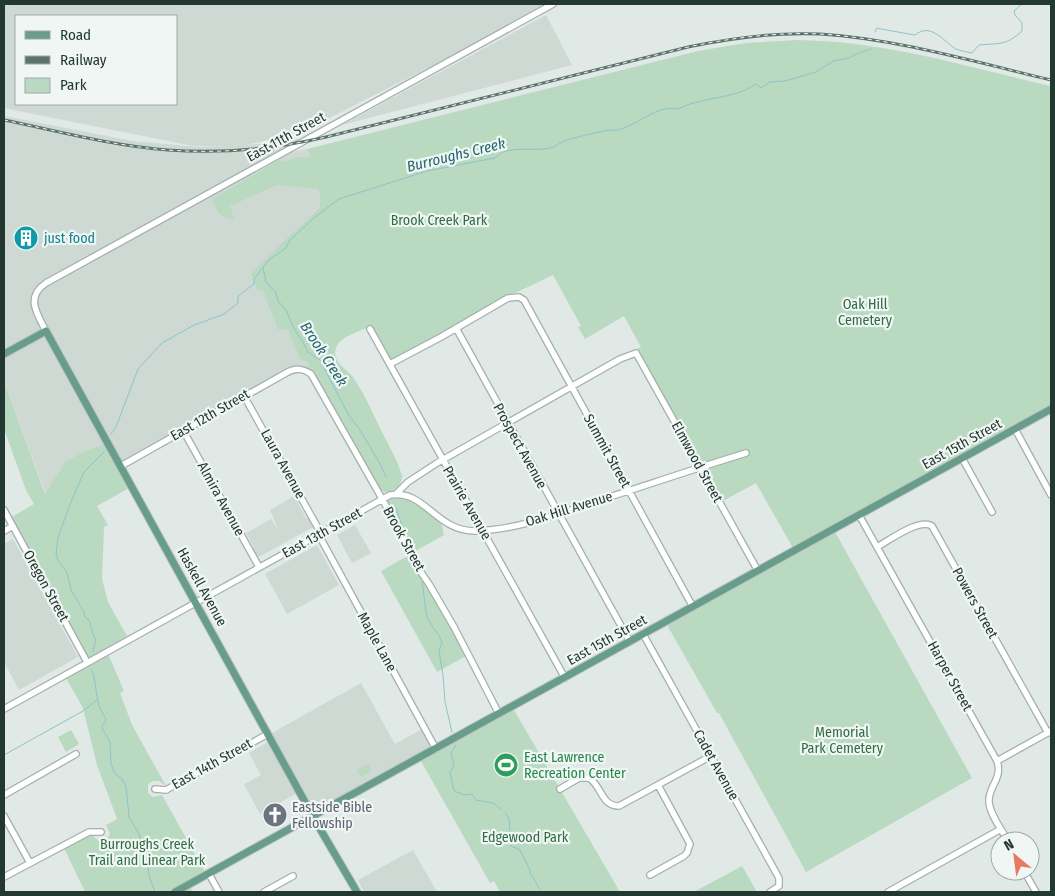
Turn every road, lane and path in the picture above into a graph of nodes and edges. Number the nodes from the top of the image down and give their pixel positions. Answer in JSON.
{"nodes":[{"id":1,"x":551,"y":5,"type":"edge"},
{"id":2,"x":37,"y":292,"type":"joint"},
{"id":3,"x":456,"y":328,"type":"junction"},
{"id":4,"x":370,"y":329,"type":"dead end"},
{"id":5,"x":46,"y":330,"type":"junction"},
{"id":6,"x":636,"y":353,"type":"joint"},
{"id":7,"x":4,"y":354,"type":"edge"},
{"id":8,"x":390,"y":364,"type":"junction"},
{"id":9,"x":302,"y":370,"type":"joint"},
{"id":10,"x":572,"y":387,"type":"junction"},
{"id":11,"x":244,"y":396,"type":"junction"},
{"id":12,"x":1051,"y":409,"type":"edge"},
{"id":13,"x":507,"y":423,"type":"junction"},
{"id":14,"x":1015,"y":429,"type":"junction"},
{"id":15,"x":183,"y":430,"type":"junction"},
{"id":16,"x":746,"y":453,"type":"dead end"},
{"id":17,"x":962,"y":458,"type":"junction"},
{"id":18,"x":443,"y":460,"type":"junction"},
{"id":19,"x":121,"y":466,"type":"junction"},
{"id":20,"x":700,"y":467,"type":"junction"},
{"id":21,"x":629,"y":491,"type":"junction"},
{"id":22,"x":396,"y":494,"type":"junction"},
{"id":23,"x":1051,"y":495,"type":"edge"},
{"id":24,"x":382,"y":500,"type":"junction"},
{"id":25,"x":4,"y":510,"type":"edge"},
{"id":26,"x":992,"y":512,"type":"dead end"},
{"id":27,"x":558,"y":514,"type":"junction"},
{"id":28,"x":860,"y":515,"type":"junction"},
{"id":29,"x":13,"y":526,"type":"junction"},
{"id":30,"x":482,"y":530,"type":"junction"},
{"id":31,"x":4,"y":531,"type":"edge"},
{"id":32,"x":320,"y":534,"type":"junction"},
{"id":33,"x":877,"y":547,"type":"junction"},
{"id":34,"x":259,"y":567,"type":"junction"},
{"id":35,"x":758,"y":571,"type":"junction"},
{"id":36,"x":196,"y":602,"type":"junction"},
{"id":37,"x":693,"y":607,"type":"junction"},
{"id":38,"x":643,"y":634,"type":"junction"},
{"id":39,"x":630,"y":642,"type":"junction"},
{"id":40,"x":87,"y":662,"type":"junction"},
{"id":41,"x":564,"y":678,"type":"junction"},
{"id":42,"x":4,"y":708,"type":"edge"},
{"id":43,"x":499,"y":714,"type":"junction"},
{"id":44,"x":1049,"y":732,"type":"edge"},
{"id":45,"x":268,"y":734,"type":"junction"},
{"id":46,"x":436,"y":749,"type":"junction"},
{"id":47,"x":76,"y":754,"type":"dead end"},
{"id":48,"x":711,"y":756,"type":"junction"},
{"id":49,"x":997,"y":761,"type":"junction"},
{"id":50,"x":658,"y":785,"type":"junction"},
{"id":51,"x":155,"y":788,"type":"dead end"},
{"id":52,"x":560,"y":789,"type":"dead end"},
{"id":53,"x":4,"y":796,"type":"edge"},
{"id":54,"x":4,"y":816,"type":"edge"},
{"id":55,"x":313,"y":816,"type":"junction"},
{"id":56,"x":1001,"y":829,"type":"joint"},
{"id":57,"x":101,"y":832,"type":"dead end"},
{"id":58,"x":30,"y":863,"type":"junction"},
{"id":59,"x":209,"y":874,"type":"junction"},
{"id":60,"x":650,"y":875,"type":"dead end"},
{"id":61,"x":293,"y":876,"type":"dead end"},
{"id":62,"x":4,"y":877,"type":"edge"},
{"id":63,"x":1030,"y":881,"type":"edge"},
{"id":64,"x":175,"y":892,"type":"edge"},
{"id":65,"x":219,"y":892,"type":"edge"},
{"id":66,"x":264,"y":892,"type":"edge"},
{"id":67,"x":356,"y":892,"type":"edge"},
{"id":68,"x":770,"y":892,"type":"edge"},
{"id":69,"x":888,"y":892,"type":"edge"},
{"id":70,"x":1036,"y":892,"type":"edge"}],
"edges":[{"from":1,"to":2,"type":"street","name":"East 11th Street"},
{"from":2,"to":5,"type":"street","name":"Haskell Avenue"},
{"from":3,"to":8,"type":"street"},
{"from":3,"to":10,"type":"street","name":"Summit Street"},
{"from":3,"to":13,"type":"street","name":"Prospect Avenue"},
{"from":4,"to":8,"type":"street","name":"Prairie Avenue"},
{"from":5,"to":7,"type":"main road"},
{"from":5,"to":19,"type":"main road","name":"Haskell Avenue"},
{"from":6,"to":10,"type":"street","name":"East 13th Street"},
{"from":6,"to":20,"type":"street","name":"Elmwood Street"},
{"from":8,"to":18,"type":"street","name":"Prairie Avenue"},
{"from":9,"to":11,"type":"street","name":"East 12th Street"},
{"from":9,"to":24,"type":"street","name":"Brook Street"},
{"from":10,"to":13,"type":"street","name":"East 13th Street"},
{"from":10,"to":21,"type":"street","name":"Summit Street"},
{"from":11,"to":15,"type":"street","name":"East 12th Street"},
{"from":11,"to":32,"type":"street","name":"Laura Avenue"},
{"from":12,"to":14,"type":"main road","name":"East 15th Street"},
{"from":13,"to":18,"type":"street","name":"East 13th Street"},
{"from":13,"to":27,"type":"street","name":"Prospect Avenue"},
{"from":14,"to":17,"type":"main road","name":"East 15th Street"},
{"from":14,"to":23,"type":"street"},
{"from":15,"to":19,"type":"street","name":"East 12th Street"},
{"from":15,"to":34,"type":"street","name":"Almira Avenue"},
{"from":16,"to":20,"type":"street","name":"Oak Hill Avenue"},
{"from":17,"to":26,"type":"street"},
{"from":17,"to":28,"type":"main road","name":"East 15th Street"},
{"from":18,"to":22,"type":"street","name":"East 13th Street"},
{"from":18,"to":30,"type":"street","name":"Prairie Avenue"},
{"from":19,"to":36,"type":"main road","name":"Haskell Avenue"},
{"from":20,"to":21,"type":"street","name":"Oak Hill Avenue"},
{"from":20,"to":35,"type":"street","name":"Elmwood Street"},
{"from":21,"to":27,"type":"street","name":"Oak Hill Avenue"},
{"from":21,"to":37,"type":"street","name":"Summit Street"},
{"from":22,"to":24,"type":"street","name":"East 13th Street"},
{"from":22,"to":30,"type":"street","name":"Oak Hill Avenue"},
{"from":24,"to":32,"type":"street","name":"East 13th Street"},
{"from":24,"to":43,"type":"street","name":"Brook Street"},
{"from":25,"to":29,"type":"street","name":"Oregon Street"},
{"from":27,"to":30,"type":"street","name":"Oak Hill Avenue"},
{"from":27,"to":39,"type":"street","name":"Prospect Avenue"},
{"from":28,"to":33,"type":"street","name":"Harper Street"},
{"from":28,"to":35,"type":"main road","name":"East 15th Street"},
{"from":29,"to":31,"type":"street"},
{"from":29,"to":40,"type":"street","name":"Oregon Street"},
{"from":30,"to":41,"type":"street","name":"Prairie Avenue"},
{"from":32,"to":34,"type":"street","name":"East 13th Street"},
{"from":32,"to":46,"type":"street","name":"Maple Lane"},
{"from":33,"to":44,"type":"street","name":"Powers Street"},
{"from":33,"to":49,"type":"street","name":"Harper Street"},
{"from":34,"to":36,"type":"street","name":"East 13th Street"},
{"from":35,"to":37,"type":"main road","name":"East 15th Street"},
{"from":36,"to":40,"type":"street","name":"East 13th Street"},
{"from":36,"to":45,"type":"main road","name":"Haskell Avenue"},
{"from":37,"to":38,"type":"main road","name":"East 15th Street"},
{"from":38,"to":39,"type":"main road","name":"East 15th Street"},
{"from":38,"to":48,"type":"street","name":"Cadet Avenue"},
{"from":39,"to":41,"type":"main road","name":"East 15th Street"},
{"from":40,"to":42,"type":"street","name":"East 13th Street"},
{"from":41,"to":43,"type":"main road","name":"East 15th Street"},
{"from":43,"to":46,"type":"main road","name":"East 15th Street"},
{"from":44,"to":49,"type":"street"},
{"from":45,"to":51,"type":"street","name":"East 14th Street"},
{"from":45,"to":55,"type":"main road","name":"Haskell Avenue"},
{"from":46,"to":55,"type":"main road","name":"East 15th Street"},
{"from":47,"to":53,"type":"street"},
{"from":48,"to":50,"type":"street"},
{"from":48,"to":68,"type":"street","name":"Cadet Avenue"},
{"from":49,"to":56,"type":"street"},
{"from":50,"to":52,"type":"street"},
{"from":50,"to":60,"type":"street"},
{"from":54,"to":58,"type":"street"},
{"from":55,"to":59,"type":"main road","name":"East 15th Street"},
{"from":55,"to":67,"type":"main road","name":"Haskell Avenue"},
{"from":56,"to":69,"type":"street"},
{"from":57,"to":58,"type":"street"},
{"from":58,"to":62,"type":"street"},
{"from":59,"to":64,"type":"main road","name":"East 15th Street"},
{"from":59,"to":65,"type":"street"},
{"from":61,"to":66,"type":"street"},
{"from":63,"to":70,"type":"street"}]}
